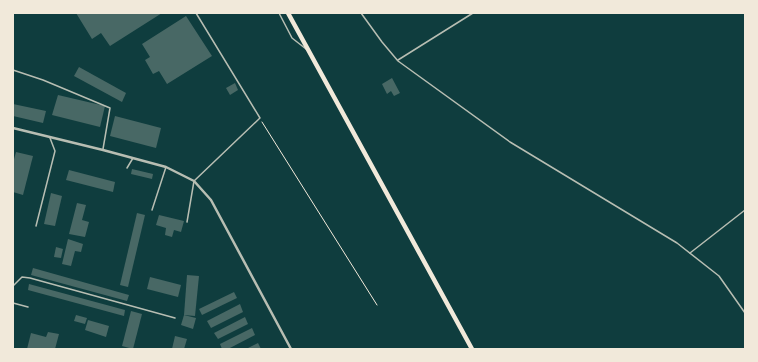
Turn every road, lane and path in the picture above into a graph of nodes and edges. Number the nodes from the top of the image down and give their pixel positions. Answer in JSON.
{"nodes":[{"id":1,"x":196,"y":13,"type":"edge"},
{"id":2,"x":279,"y":13,"type":"edge"},
{"id":3,"x":362,"y":13,"type":"edge"},
{"id":4,"x":473,"y":13,"type":"edge"},
{"id":5,"x":290,"y":15,"type":"edge"},
{"id":6,"x":309,"y":52,"type":"junction"},
{"id":7,"x":398,"y":61,"type":"junction"},
{"id":8,"x":13,"y":70,"type":"edge"},
{"id":9,"x":260,"y":118,"type":"junction"},
{"id":10,"x":13,"y":128,"type":"edge"},
{"id":11,"x":50,"y":138,"type":"junction"},
{"id":12,"x":103,"y":150,"type":"junction"},
{"id":13,"x":133,"y":158,"type":"junction"},
{"id":14,"x":166,"y":167,"type":"junction"},
{"id":15,"x":127,"y":168,"type":"dead end"},
{"id":16,"x":194,"y":181,"type":"junction"},
{"id":17,"x":152,"y":210,"type":"dead end"},
{"id":18,"x":745,"y":210,"type":"edge"},
{"id":19,"x":187,"y":222,"type":"dead end"},
{"id":20,"x":36,"y":226,"type":"dead end"},
{"id":21,"x":690,"y":253,"type":"junction"},
{"id":22,"x":13,"y":286,"type":"edge"},
{"id":23,"x":13,"y":303,"type":"edge"},
{"id":24,"x":377,"y":305,"type":"dead end"},
{"id":25,"x":28,"y":307,"type":"dead end"},
{"id":26,"x":745,"y":313,"type":"edge"},
{"id":27,"x":175,"y":318,"type":"dead end"},
{"id":28,"x":291,"y":349,"type":"edge"},
{"id":29,"x":472,"y":349,"type":"edge"}],
"edges":[{"from":1,"to":9,"type":"lane"},
{"from":2,"to":6,"type":"lane"},
{"from":3,"to":7,"type":"lane"},
{"from":4,"to":7,"type":"lane"},
{"from":5,"to":6,"type":"highway"},
{"from":6,"to":29,"type":"highway"},
{"from":7,"to":21,"type":"lane"},
{"from":8,"to":12,"type":"lane"},
{"from":9,"to":16,"type":"lane"},
{"from":9,"to":24,"type":"path"},
{"from":10,"to":11,"type":"street"},
{"from":11,"to":12,"type":"street"},
{"from":11,"to":20,"type":"lane"},
{"from":12,"to":13,"type":"street"},
{"from":13,"to":14,"type":"street"},
{"from":13,"to":15,"type":"lane"},
{"from":14,"to":16,"type":"street"},
{"from":14,"to":17,"type":"lane"},
{"from":16,"to":19,"type":"lane"},
{"from":16,"to":28,"type":"street"},
{"from":18,"to":21,"type":"lane"},
{"from":21,"to":26,"type":"lane"},
{"from":22,"to":27,"type":"lane"},
{"from":23,"to":25,"type":"lane"}]}
